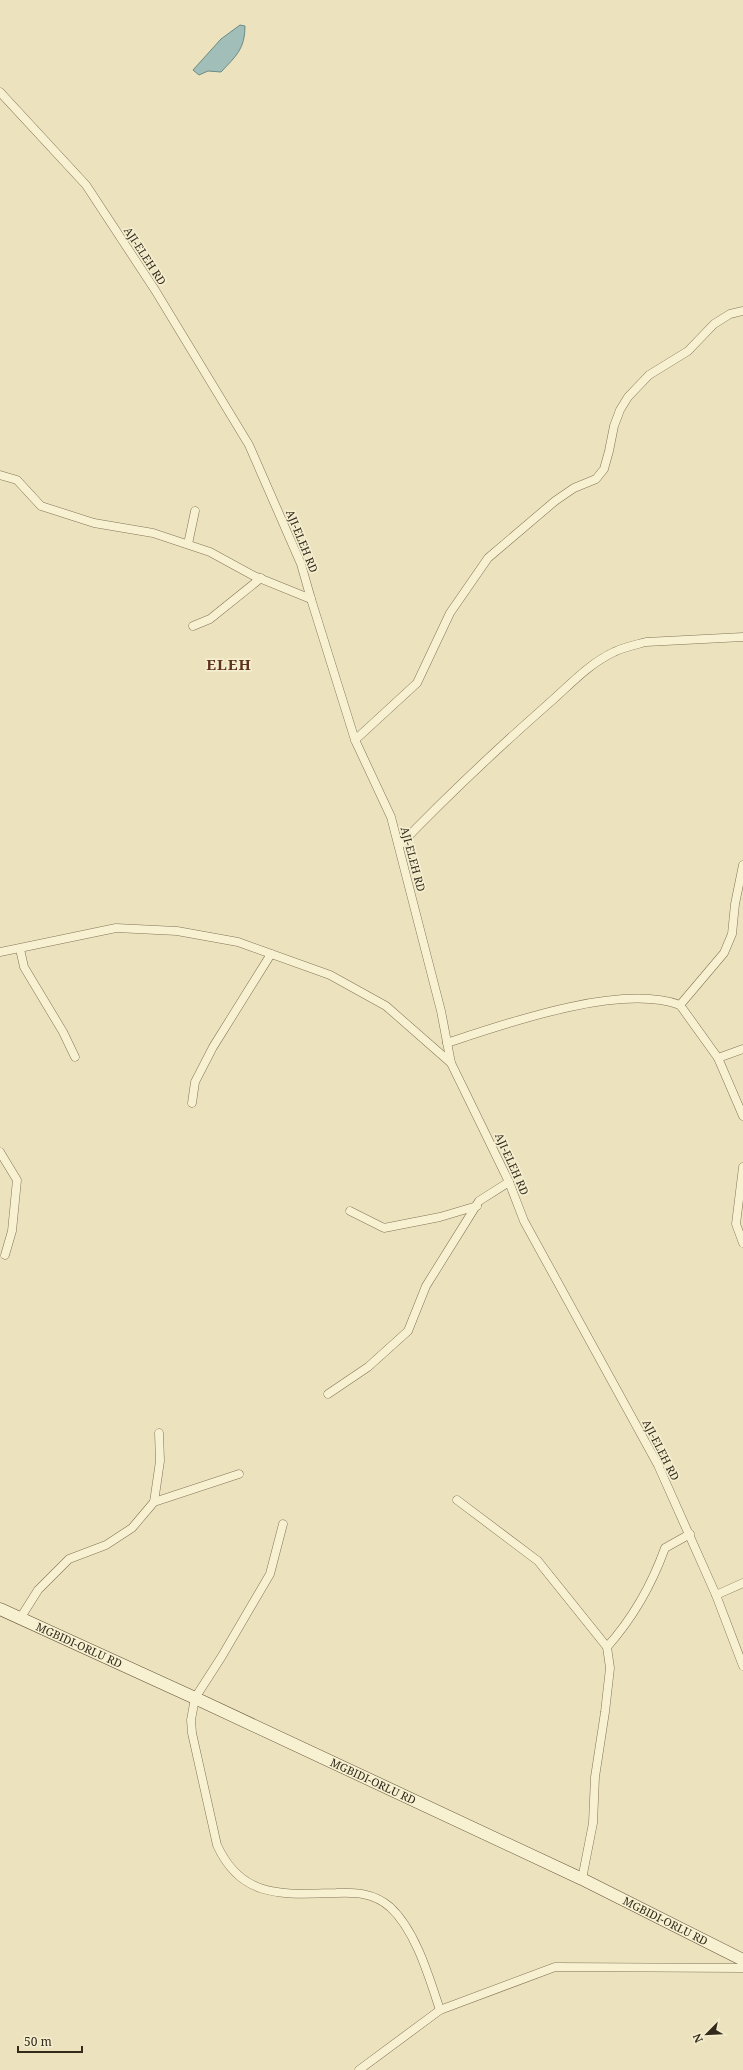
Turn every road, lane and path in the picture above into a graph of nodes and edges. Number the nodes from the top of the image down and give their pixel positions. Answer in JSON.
{"nodes":[{"id":1,"x":0,"y":92,"type":"edge"},
{"id":2,"x":743,"y":311,"type":"edge"},
{"id":3,"x":0,"y":475,"type":"edge"},
{"id":4,"x":195,"y":510,"type":"dead end"},
{"id":5,"x":188,"y":544,"type":"junction"},
{"id":6,"x":262,"y":578,"type":"junction"},
{"id":7,"x":311,"y":600,"type":"junction"},
{"id":8,"x":193,"y":626,"type":"dead end"},
{"id":9,"x":743,"y":637,"type":"edge"},
{"id":10,"x":355,"y":740,"type":"junction"},
{"id":11,"x":399,"y":846,"type":"junction"},
{"id":12,"x":743,"y":865,"type":"edge"},
{"id":13,"x":20,"y":949,"type":"junction"},
{"id":14,"x":0,"y":952,"type":"edge"},
{"id":15,"x":271,"y":954,"type":"junction"},
{"id":16,"x":680,"y":1005,"type":"junction"},
{"id":17,"x":447,"y":1043,"type":"junction"},
{"id":18,"x":743,"y":1049,"type":"edge"},
{"id":19,"x":75,"y":1057,"type":"dead end"},
{"id":20,"x":718,"y":1058,"type":"junction"},
{"id":21,"x":451,"y":1063,"type":"junction"},
{"id":22,"x":192,"y":1103,"type":"dead end"},
{"id":23,"x":743,"y":1116,"type":"edge"},
{"id":24,"x":0,"y":1152,"type":"edge"},
{"id":25,"x":743,"y":1167,"type":"edge"},
{"id":26,"x":510,"y":1182,"type":"junction"},
{"id":27,"x":477,"y":1206,"type":"junction"},
{"id":28,"x":350,"y":1211,"type":"dead end"},
{"id":29,"x":743,"y":1243,"type":"edge"},
{"id":30,"x":5,"y":1255,"type":"dead end"},
{"id":31,"x":328,"y":1394,"type":"dead end"},
{"id":32,"x":159,"y":1433,"type":"dead end"},
{"id":33,"x":239,"y":1474,"type":"dead end"},
{"id":34,"x":457,"y":1500,"type":"dead end"},
{"id":35,"x":154,"y":1502,"type":"junction"},
{"id":36,"x":283,"y":1524,"type":"dead end"},
{"id":37,"x":690,"y":1534,"type":"junction"},
{"id":38,"x":743,"y":1583,"type":"edge"},
{"id":39,"x":716,"y":1594,"type":"junction"},
{"id":40,"x":0,"y":1609,"type":"edge"},
{"id":41,"x":21,"y":1617,"type":"junction"},
{"id":42,"x":607,"y":1647,"type":"junction"},
{"id":43,"x":743,"y":1666,"type":"edge"},
{"id":44,"x":195,"y":1698,"type":"junction"},
{"id":45,"x":582,"y":1880,"type":"junction"},
{"id":46,"x":743,"y":1960,"type":"edge"},
{"id":47,"x":743,"y":1968,"type":"edge"},
{"id":48,"x":440,"y":2010,"type":"junction"},
{"id":49,"x":359,"y":2070,"type":"edge"}],
"edges":[{"from":1,"to":7,"type":"street","name":"AJI-ELEH RD"},
{"from":2,"to":10,"type":"street"},
{"from":3,"to":5,"type":"street"},
{"from":4,"to":5,"type":"street"},
{"from":5,"to":6,"type":"street"},
{"from":6,"to":7,"type":"street"},
{"from":6,"to":8,"type":"street"},
{"from":7,"to":10,"type":"street","name":"AJI-ELEH RD"},
{"from":9,"to":11,"type":"street"},
{"from":10,"to":11,"type":"street","name":"AJI-ELEH RD"},
{"from":11,"to":17,"type":"street","name":"AJI-ELEH RD"},
{"from":12,"to":16,"type":"street"},
{"from":13,"to":14,"type":"street"},
{"from":13,"to":15,"type":"street"},
{"from":13,"to":19,"type":"street"},
{"from":15,"to":21,"type":"street"},
{"from":15,"to":22,"type":"street"},
{"from":16,"to":17,"type":"street"},
{"from":16,"to":20,"type":"street"},
{"from":17,"to":21,"type":"street","name":"AJI-ELEH RD"},
{"from":18,"to":20,"type":"street"},
{"from":20,"to":23,"type":"street"},
{"from":21,"to":26,"type":"street","name":"AJI-ELEH RD"},
{"from":24,"to":30,"type":"street"},
{"from":25,"to":29,"type":"street"},
{"from":26,"to":27,"type":"street"},
{"from":26,"to":37,"type":"street","name":"AJI-ELEH RD"},
{"from":27,"to":28,"type":"street"},
{"from":27,"to":31,"type":"street"},
{"from":32,"to":35,"type":"street"},
{"from":33,"to":35,"type":"street"},
{"from":34,"to":42,"type":"street"},
{"from":35,"to":41,"type":"street"},
{"from":36,"to":44,"type":"street"},
{"from":37,"to":39,"type":"street","name":"AJI-ELEH RD"},
{"from":37,"to":42,"type":"street"},
{"from":38,"to":39,"type":"street"},
{"from":39,"to":43,"type":"street","name":"AJI-ELEH RD"},
{"from":40,"to":41,"type":"main road","name":"MGBIDI-ORLU RD"},
{"from":41,"to":44,"type":"main road","name":"MGBIDI-ORLU RD"},
{"from":42,"to":45,"type":"street"},
{"from":44,"to":45,"type":"main road","name":"MGBIDI-ORLU RD"},
{"from":44,"to":48,"type":"street"},
{"from":45,"to":46,"type":"main road","name":"MGBIDI-ORLU RD"},
{"from":47,"to":48,"type":"street"},
{"from":48,"to":49,"type":"street"}]}
